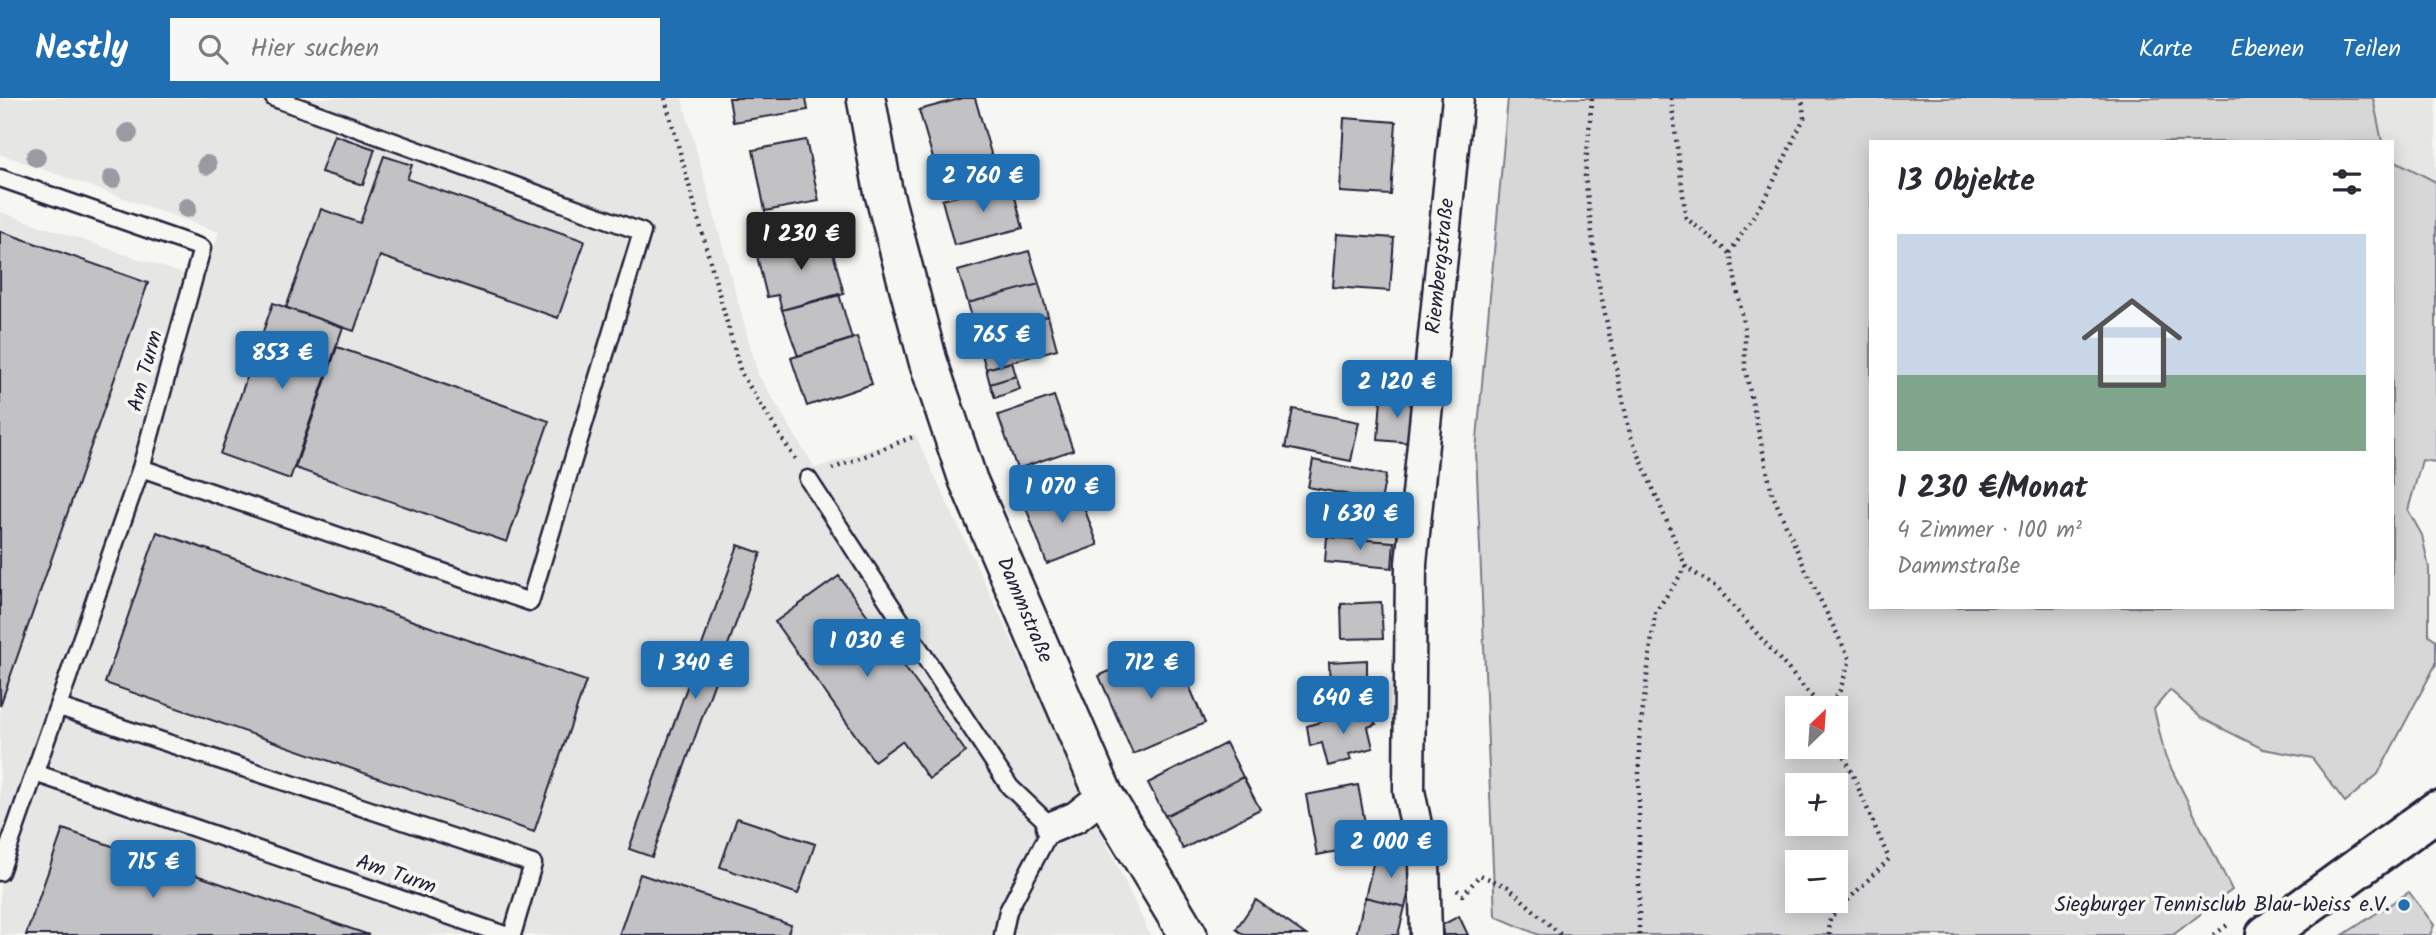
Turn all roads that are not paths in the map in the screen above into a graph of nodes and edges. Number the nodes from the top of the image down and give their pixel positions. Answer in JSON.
{"nodes":[{"id":1,"x":274,"y":98,"type":"edge"},
{"id":2,"x":866,"y":98,"type":"edge"},
{"id":3,"x":1458,"y":98,"type":"edge"},
{"id":4,"x":0,"y":178,"type":"edge"},
{"id":5,"x":141,"y":468,"type":"junction"},
{"id":6,"x":808,"y":479,"type":"road end"},
{"id":7,"x":59,"y":707,"type":"junction"},
{"id":8,"x":35,"y":773,"type":"junction"},
{"id":9,"x":1104,"y":795,"type":"junction"},
{"id":10,"x":2436,"y":811,"type":"edge"},
{"id":11,"x":1052,"y":827,"type":"junction"},
{"id":12,"x":0,"y":872,"type":"edge"},
{"id":13,"x":505,"y":935,"type":"edge"},
{"id":14,"x":512,"y":935,"type":"edge"},
{"id":15,"x":1003,"y":935,"type":"edge"},
{"id":16,"x":1188,"y":935,"type":"edge"},
{"id":17,"x":1426,"y":935,"type":"edge"},
{"id":18,"x":2266,"y":935,"type":"edge"}],
"edges":[{"from":1,"to":5,"type":"lane"},
{"from":2,"to":9,"type":"street","name":"Dammstraße"},
{"from":3,"to":17,"type":"street","name":"Riembergstraße"},
{"from":4,"to":5,"type":"lane","name":"Am Turm"},
{"from":5,"to":7,"type":"lane","name":"Am Turm"},
{"from":6,"to":11,"type":"lane"},
{"from":7,"to":8,"type":"lane","name":"Am Turm"},
{"from":7,"to":14,"type":"lane"},
{"from":8,"to":12,"type":"lane","name":"Am Turm"},
{"from":8,"to":13,"type":"lane","name":"Am Turm"},
{"from":9,"to":11,"type":"street"},
{"from":9,"to":16,"type":"street","name":"Dammstraße"},
{"from":10,"to":18,"type":"main road"},
{"from":11,"to":15,"type":"lane"}]}
